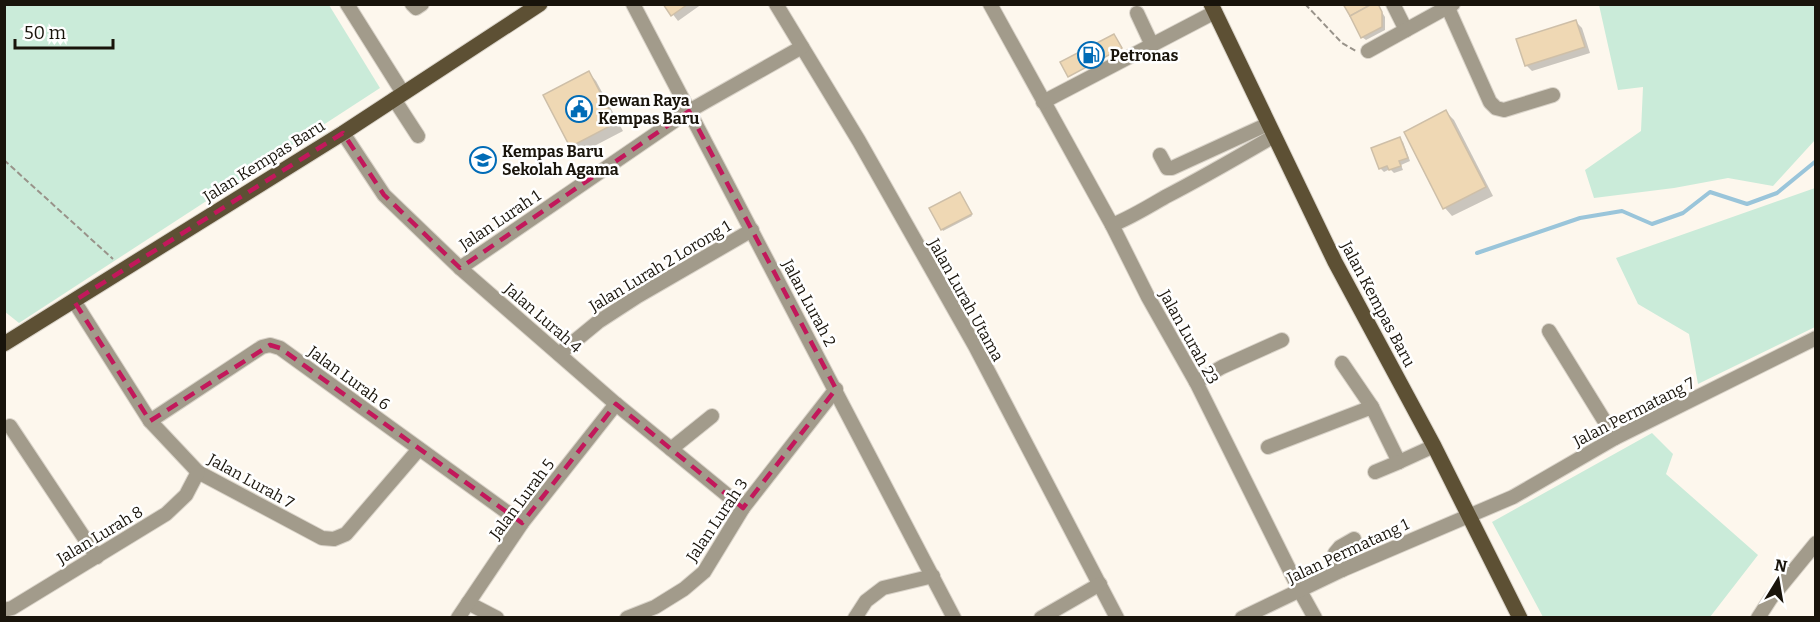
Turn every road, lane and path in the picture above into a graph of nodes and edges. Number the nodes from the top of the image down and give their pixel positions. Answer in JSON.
{"nodes":[{"id":1,"x":346,"y":4,"type":"edge"},
{"id":2,"x":412,"y":4,"type":"edge"},
{"id":3,"x":422,"y":4,"type":"edge"},
{"id":4,"x":540,"y":4,"type":"edge"},
{"id":5,"x":633,"y":4,"type":"edge"},
{"id":6,"x":776,"y":4,"type":"edge"},
{"id":7,"x":990,"y":4,"type":"edge"},
{"id":8,"x":1305,"y":4,"type":"edge"},
{"id":9,"x":1393,"y":4,"type":"edge"},
{"id":10,"x":1450,"y":6,"type":"edge"},
{"id":11,"x":1213,"y":8,"type":"edge"},
{"id":12,"x":1137,"y":13,"type":"dead end"},
{"id":13,"x":1406,"y":30,"type":"junction"},
{"id":14,"x":1152,"y":45,"type":"junction"},
{"id":15,"x":802,"y":47,"type":"junction"},
{"id":16,"x":1368,"y":51,"type":"joint"},
{"id":17,"x":1553,"y":95,"type":"dead end"},
{"id":18,"x":399,"y":96,"type":"junction"},
{"id":19,"x":1043,"y":102,"type":"junction"},
{"id":20,"x":689,"y":111,"type":"junction"},
{"id":21,"x":1271,"y":130,"type":"junction"},
{"id":22,"x":343,"y":134,"type":"junction"},
{"id":23,"x":418,"y":136,"type":"dead end"},
{"id":24,"x":1160,"y":154,"type":"dead end"},
{"id":25,"x":4,"y":160,"type":"edge"},
{"id":26,"x":1112,"y":225,"type":"junction"},
{"id":27,"x":752,"y":230,"type":"junction"},
{"id":28,"x":460,"y":268,"type":"junction"},
{"id":29,"x":123,"y":269,"type":"junction"},
{"id":30,"x":74,"y":301,"type":"junction"},
{"id":31,"x":1549,"y":331,"type":"dead end"},
{"id":32,"x":1815,"y":338,"type":"edge"},
{"id":33,"x":1282,"y":339,"type":"dead end"},
{"id":34,"x":4,"y":344,"type":"edge"},
{"id":35,"x":559,"y":354,"type":"junction"},
{"id":36,"x":1342,"y":363,"type":"dead end"},
{"id":37,"x":1196,"y":382,"type":"junction"},
{"id":38,"x":836,"y":389,"type":"junction"},
{"id":39,"x":616,"y":404,"type":"junction"},
{"id":40,"x":1372,"y":407,"type":"junction"},
{"id":41,"x":712,"y":416,"type":"dead end"},
{"id":42,"x":150,"y":421,"type":"junction"},
{"id":43,"x":10,"y":426,"type":"dead end"},
{"id":44,"x":1614,"y":438,"type":"junction"},
{"id":45,"x":1434,"y":446,"type":"junction"},
{"id":46,"x":1268,"y":447,"type":"dead end"},
{"id":47,"x":419,"y":449,"type":"junction"},
{"id":48,"x":671,"y":449,"type":"junction"},
{"id":49,"x":1399,"y":462,"type":"junction"},
{"id":50,"x":198,"y":472,"type":"junction"},
{"id":51,"x":1376,"y":472,"type":"dead end"},
{"id":52,"x":743,"y":508,"type":"junction"},
{"id":53,"x":1468,"y":515,"type":"junction"},
{"id":54,"x":522,"y":523,"type":"junction"},
{"id":55,"x":1354,"y":539,"type":"dead end"},
{"id":56,"x":1815,"y":543,"type":"edge"},
{"id":57,"x":97,"y":557,"type":"junction"},
{"id":58,"x":1342,"y":570,"type":"junction"},
{"id":59,"x":933,"y":576,"type":"junction"},
{"id":60,"x":1100,"y":584,"type":"junction"},
{"id":61,"x":1300,"y":591,"type":"junction"},
{"id":62,"x":468,"y":603,"type":"junction"},
{"id":63,"x":4,"y":610,"type":"edge"},
{"id":64,"x":458,"y":618,"type":"edge"},
{"id":65,"x":497,"y":618,"type":"edge"},
{"id":66,"x":627,"y":618,"type":"edge"},
{"id":67,"x":855,"y":618,"type":"edge"},
{"id":68,"x":954,"y":618,"type":"edge"},
{"id":69,"x":1041,"y":618,"type":"edge"},
{"id":70,"x":1117,"y":618,"type":"edge"},
{"id":71,"x":1242,"y":618,"type":"edge"},
{"id":72,"x":1315,"y":618,"type":"edge"},
{"id":73,"x":1520,"y":618,"type":"edge"},
{"id":74,"x":1758,"y":618,"type":"edge"}],
"edges":[{"from":1,"to":18,"type":"street"},
{"from":2,"to":3,"type":"street"},
{"from":4,"to":18,"type":"main road","name":"Jalan Kempas Baru"},
{"from":5,"to":20,"type":"street","name":"Jalan Lurah 2"},
{"from":6,"to":15,"type":"street","name":"Jalan Lurah Utama"},
{"from":7,"to":19,"type":"street","name":"Jalan Lurah 23"},
{"from":8,"to":16,"type":"path"},
{"from":9,"to":13,"type":"street"},
{"from":10,"to":13,"type":"street"},
{"from":10,"to":17,"type":"street"},
{"from":11,"to":14,"type":"street"},
{"from":11,"to":21,"type":"main road","name":"Jalan Kempas Baru"},
{"from":12,"to":14,"type":"street"},
{"from":13,"to":16,"type":"street"},
{"from":14,"to":19,"type":"street"},
{"from":15,"to":20,"type":"street","name":"Jalan Lurah 1"},
{"from":15,"to":60,"type":"street","name":"Jalan Lurah Utama"},
{"from":18,"to":22,"type":"main road","name":"Jalan Kempas Baru"},
{"from":18,"to":23,"type":"street"},
{"from":19,"to":26,"type":"street","name":"Jalan Lurah 23"},
{"from":20,"to":27,"type":"street","name":"Jalan Lurah 2"},
{"from":20,"to":28,"type":"street","name":"Jalan Lurah 1"},
{"from":21,"to":24,"type":"street"},
{"from":21,"to":26,"type":"street"},
{"from":21,"to":45,"type":"main road","name":"Jalan Kempas Baru"},
{"from":22,"to":28,"type":"street","name":"Jalan Lurah 4"},
{"from":22,"to":29,"type":"main road","name":"Jalan Kempas Baru"},
{"from":25,"to":29,"type":"path"},
{"from":26,"to":37,"type":"street","name":"Jalan Lurah 23"},
{"from":27,"to":35,"type":"street","name":"Jalan Lurah 2 Lorong 1"},
{"from":27,"to":38,"type":"street","name":"Jalan Lurah 2"},
{"from":28,"to":35,"type":"street","name":"Jalan Lurah 4"},
{"from":29,"to":30,"type":"main road","name":"Jalan Kempas Baru"},
{"from":30,"to":34,"type":"main road","name":"Jalan Kempas Baru"},
{"from":30,"to":42,"type":"street","name":"Jalan Lurah 7"},
{"from":31,"to":44,"type":"street"},
{"from":32,"to":44,"type":"street","name":"Jalan Permatang 7"},
{"from":33,"to":37,"type":"street"},
{"from":35,"to":39,"type":"street","name":"Jalan Lurah 4"},
{"from":36,"to":40,"type":"street"},
{"from":37,"to":61,"type":"street","name":"Jalan Lurah 23"},
{"from":38,"to":52,"type":"street","name":"Jalan Lurah 3"},
{"from":38,"to":59,"type":"street","name":"Jalan Lurah 2"},
{"from":39,"to":48,"type":"street","name":"Jalan Lurah 4"},
{"from":39,"to":54,"type":"street","name":"Jalan Lurah 5"},
{"from":40,"to":46,"type":"street"},
{"from":40,"to":49,"type":"street"},
{"from":41,"to":48,"type":"street"},
{"from":42,"to":47,"type":"street","name":"Jalan Lurah 6"},
{"from":42,"to":50,"type":"street","name":"Jalan Lurah 7"},
{"from":43,"to":57,"type":"street"},
{"from":44,"to":53,"type":"street","name":"Jalan Permatang 7"},
{"from":45,"to":49,"type":"street"},
{"from":45,"to":53,"type":"main road","name":"Jalan Kempas Baru"},
{"from":47,"to":50,"type":"street","name":"Jalan Lurah 7"},
{"from":47,"to":54,"type":"street","name":"Jalan Lurah 6"},
{"from":48,"to":52,"type":"street","name":"Jalan Lurah 4"},
{"from":49,"to":51,"type":"street"},
{"from":50,"to":57,"type":"street","name":"Jalan Lurah 8"},
{"from":52,"to":66,"type":"street","name":"Jalan Lurah 3"},
{"from":53,"to":58,"type":"street","name":"Jalan Permatang 1"},
{"from":53,"to":73,"type":"main road","name":"Jalan Kempas Baru"},
{"from":54,"to":62,"type":"street","name":"Jalan Lurah 5"},
{"from":55,"to":58,"type":"street"},
{"from":56,"to":74,"type":"street"},
{"from":57,"to":63,"type":"street","name":"Jalan Lurah 8"},
{"from":58,"to":61,"type":"street","name":"Jalan Permatang 1"},
{"from":59,"to":67,"type":"street"},
{"from":59,"to":68,"type":"street","name":"Jalan Lurah 2"},
{"from":60,"to":69,"type":"street"},
{"from":60,"to":70,"type":"street","name":"Jalan Lurah Utama"},
{"from":61,"to":71,"type":"street","name":"Jalan Permatang 1"},
{"from":61,"to":72,"type":"street","name":"Jalan Lurah 23"},
{"from":62,"to":64,"type":"street","name":"Jalan Lurah 5"},
{"from":62,"to":65,"type":"street"}]}
